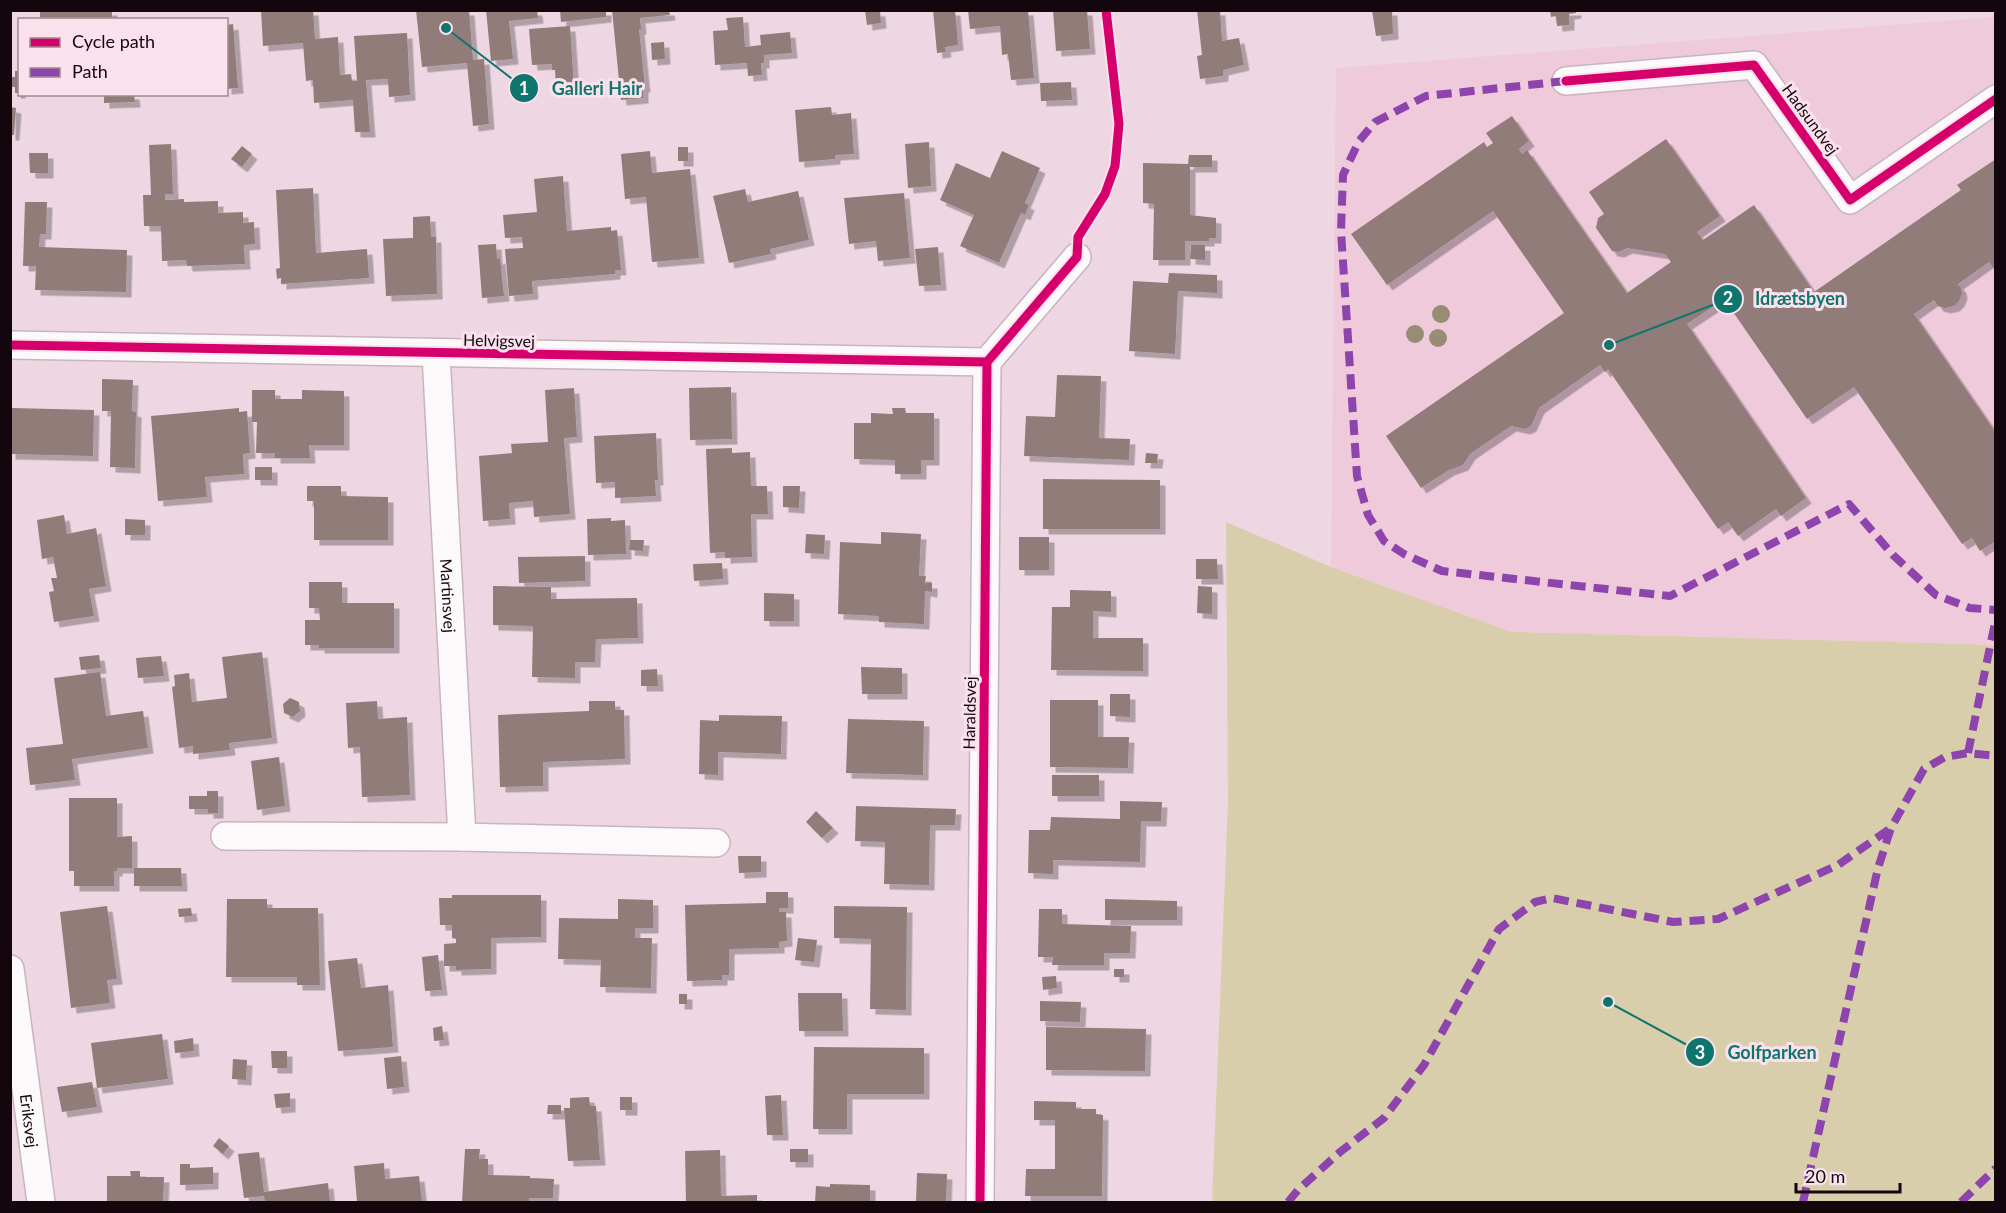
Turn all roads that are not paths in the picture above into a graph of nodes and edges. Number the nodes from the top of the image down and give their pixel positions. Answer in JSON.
{"nodes":[{"id":1,"x":1566,"y":81,"type":"dead end"},
{"id":2,"x":1995,"y":99,"type":"edge"},
{"id":3,"x":1077,"y":256,"type":"dead end"},
{"id":4,"x":10,"y":345,"type":"edge"},
{"id":5,"x":436,"y":354,"type":"junction"},
{"id":6,"x":987,"y":362,"type":"junction"},
{"id":7,"x":225,"y":836,"type":"dead end"},
{"id":8,"x":462,"y":837,"type":"junction"},
{"id":9,"x":717,"y":843,"type":"dead end"},
{"id":10,"x":10,"y":969,"type":"edge"},
{"id":11,"x":41,"y":1203,"type":"edge"},
{"id":12,"x":980,"y":1203,"type":"edge"}],
"edges":[{"from":1,"to":2,"type":"street","name":"Hadsundvej"},
{"from":3,"to":6,"type":"street"},
{"from":4,"to":5,"type":"street","name":"Helvigsvej"},
{"from":5,"to":6,"type":"street","name":"Helvigsvej"},
{"from":5,"to":8,"type":"street","name":"Martinsvej"},
{"from":6,"to":12,"type":"street","name":"Haraldsvej"},
{"from":7,"to":8,"type":"street"},
{"from":8,"to":9,"type":"street"},
{"from":10,"to":11,"type":"street","name":"Eriksvej"}]}
